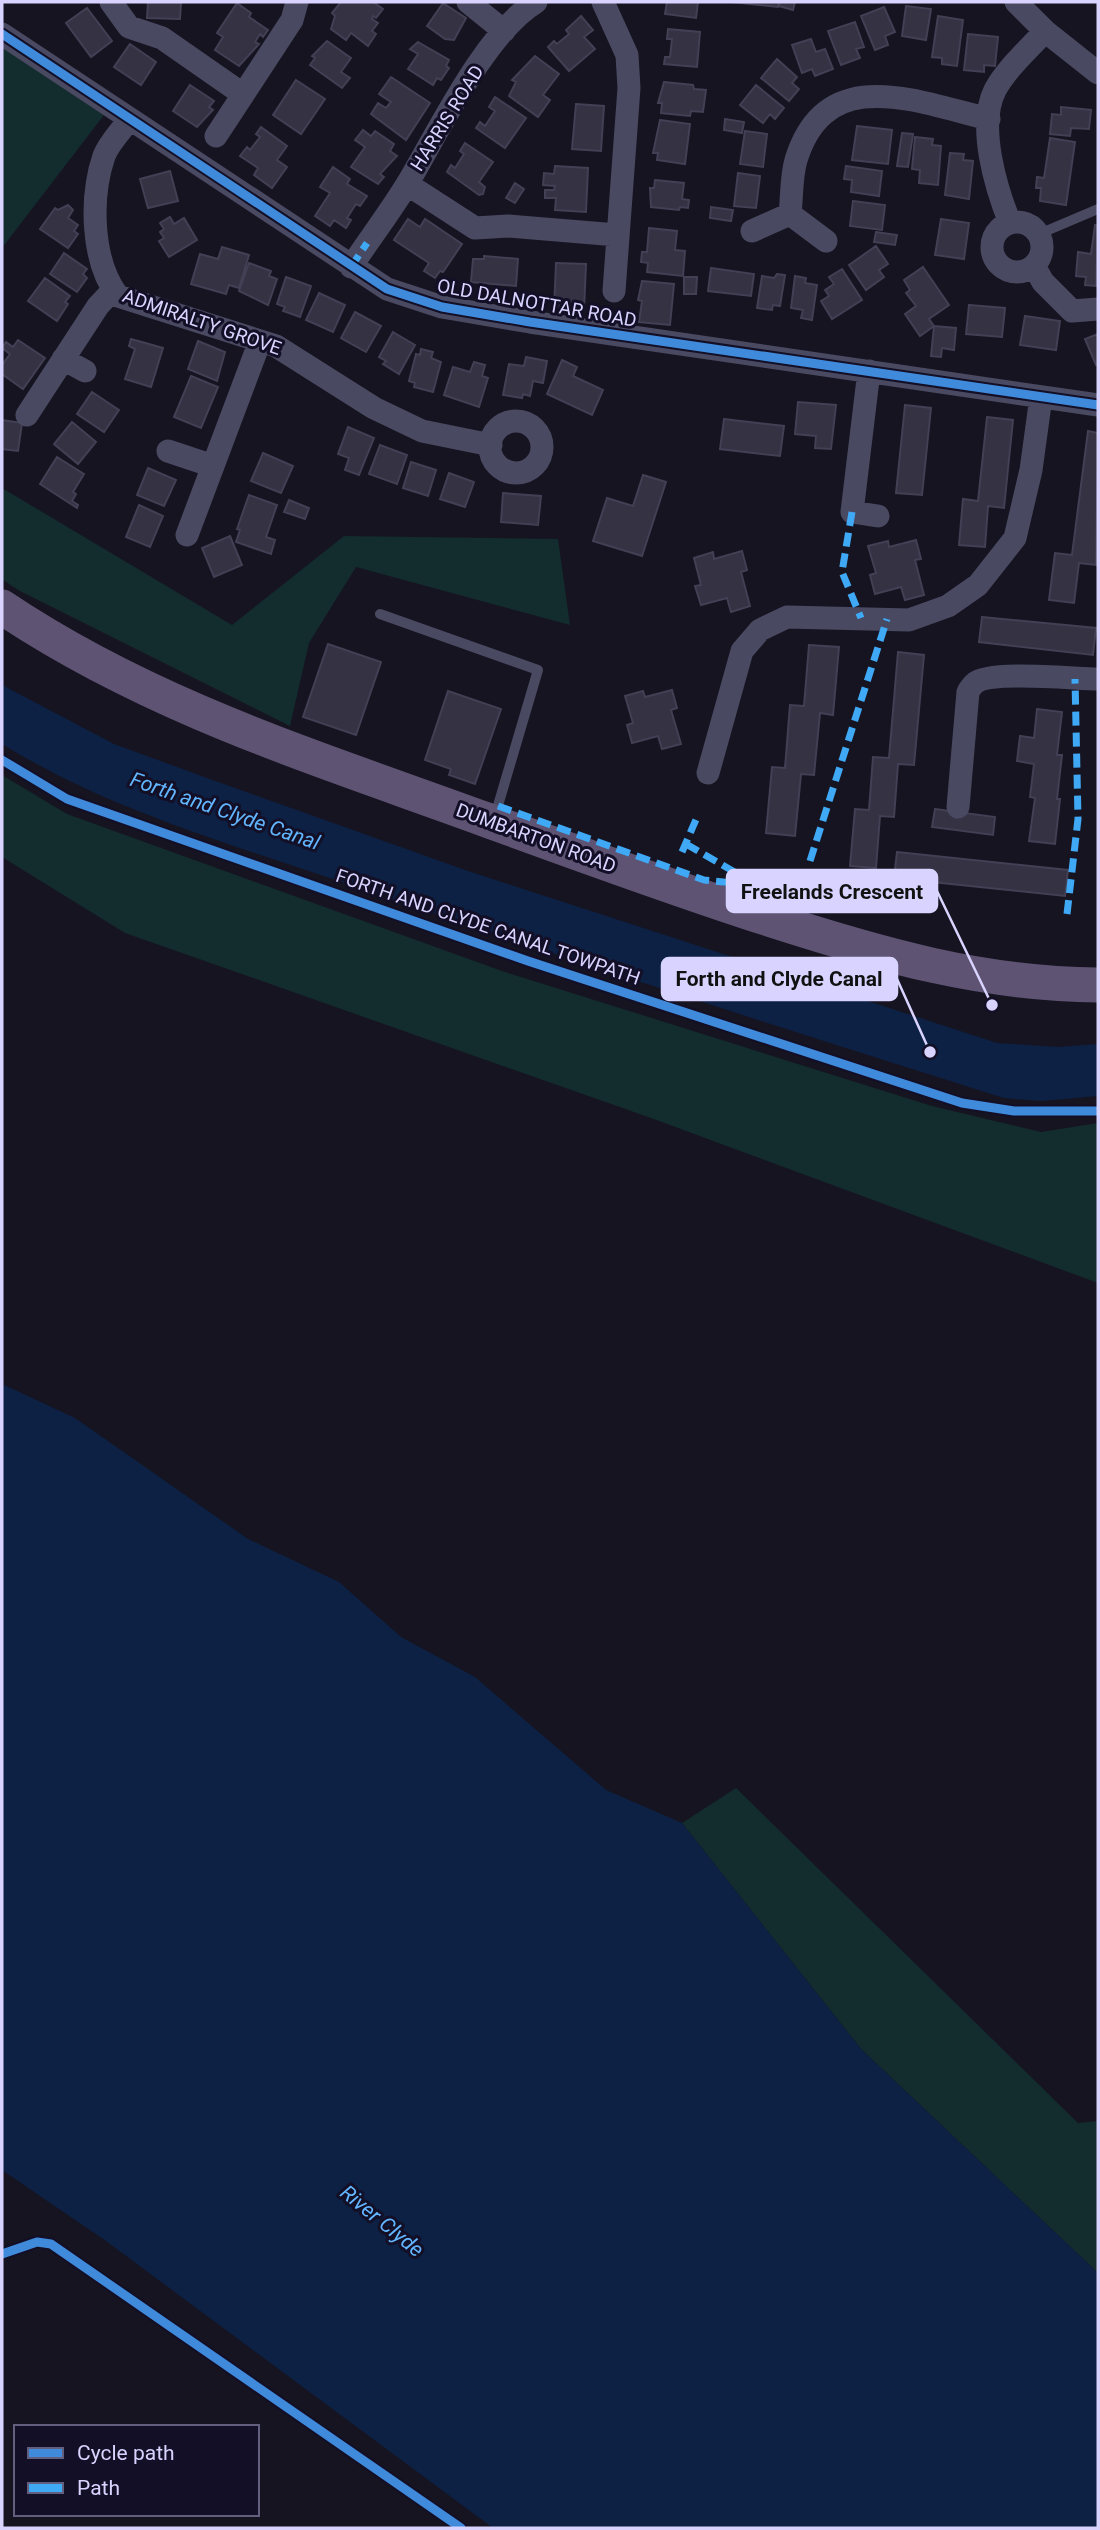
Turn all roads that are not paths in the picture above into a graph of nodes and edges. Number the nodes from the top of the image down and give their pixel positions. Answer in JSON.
{"nodes":[{"id":1,"x":111,"y":2,"type":"edge"},
{"id":2,"x":297,"y":2,"type":"edge"},
{"id":3,"x":468,"y":2,"type":"edge"},
{"id":4,"x":536,"y":2,"type":"edge"},
{"id":5,"x":603,"y":2,"type":"edge"},
{"id":6,"x":1016,"y":2,"type":"edge"},
{"id":7,"x":504,"y":31,"type":"junction"},
{"id":8,"x":1045,"y":31,"type":"junction"},
{"id":9,"x":2,"y":34,"type":"edge"},
{"id":10,"x":1098,"y":73,"type":"edge"},
{"id":11,"x":241,"y":93,"type":"junction"},
{"id":12,"x":989,"y":119,"type":"junction"},
{"id":13,"x":129,"y":120,"type":"junction"},
{"id":14,"x":216,"y":136,"type":"dead end"},
{"id":15,"x":407,"y":184,"type":"junction"},
{"id":16,"x":1098,"y":209,"type":"edge"},
{"id":17,"x":790,"y":214,"type":"junction"},
{"id":18,"x":1010,"y":223,"type":"junction"},
{"id":19,"x":752,"y":231,"type":"dead end"},
{"id":20,"x":1039,"y":234,"type":"junction"},
{"id":21,"x":617,"y":235,"type":"junction"},
{"id":22,"x":826,"y":241,"type":"dead end"},
{"id":23,"x":1034,"y":266,"type":"junction"},
{"id":24,"x":351,"y":267,"type":"junction"},
{"id":25,"x":113,"y":290,"type":"junction"},
{"id":26,"x":614,"y":292,"type":"dead end"},
{"id":27,"x":1098,"y":309,"type":"edge"},
{"id":28,"x":260,"y":341,"type":"junction"},
{"id":29,"x":63,"y":359,"type":"junction"},
{"id":30,"x":85,"y":371,"type":"dead end"},
{"id":31,"x":869,"y":372,"type":"junction"},
{"id":32,"x":1041,"y":397,"type":"junction"},
{"id":33,"x":1098,"y":405,"type":"edge"},
{"id":34,"x":27,"y":415,"type":"dead end"},
{"id":35,"x":491,"y":445,"type":"dead end"},
{"id":36,"x":168,"y":451,"type":"dead end"},
{"id":37,"x":213,"y":466,"type":"junction"},
{"id":38,"x":877,"y":516,"type":"dead end"},
{"id":39,"x":187,"y":536,"type":"dead end"},
{"id":40,"x":2,"y":607,"type":"edge"},
{"id":41,"x":380,"y":614,"type":"dead end"},
{"id":42,"x":1098,"y":680,"type":"edge"},
{"id":43,"x":708,"y":773,"type":"dead end"},
{"id":44,"x":958,"y":807,"type":"dead end"},
{"id":45,"x":493,"y":822,"type":"junction"},
{"id":46,"x":1098,"y":985,"type":"edge"}],
"edges":[{"from":1,"to":11,"type":"street"},
{"from":2,"to":11,"type":"street"},
{"from":3,"to":7,"type":"street"},
{"from":4,"to":7,"type":"street","name":"HARRIS ROAD"},
{"from":5,"to":21,"type":"street"},
{"from":6,"to":8,"type":"street"},
{"from":7,"to":15,"type":"street","name":"HARRIS ROAD"},
{"from":8,"to":10,"type":"street"},
{"from":8,"to":12,"type":"street"},
{"from":9,"to":13,"type":"street","name":"OLD DALNOTTAR ROAD"},
{"from":11,"to":14,"type":"street"},
{"from":12,"to":17,"type":"street"},
{"from":12,"to":18,"type":"street"},
{"from":13,"to":24,"type":"street","name":"OLD DALNOTTAR ROAD"},
{"from":13,"to":25,"type":"street","name":"ADMIRALTY GROVE"},
{"from":15,"to":21,"type":"street"},
{"from":15,"to":24,"type":"street","name":"HARRIS ROAD"},
{"from":16,"to":20,"type":"lane"},
{"from":17,"to":19,"type":"street"},
{"from":17,"to":22,"type":"street"},
{"from":18,"to":20,"type":"street"},
{"from":18,"to":23,"type":"street"},
{"from":20,"to":23,"type":"street"},
{"from":21,"to":26,"type":"street"},
{"from":23,"to":27,"type":"street"},
{"from":24,"to":31,"type":"street","name":"OLD DALNOTTAR ROAD"},
{"from":25,"to":28,"type":"street","name":"ADMIRALTY GROVE"},
{"from":25,"to":29,"type":"street"},
{"from":28,"to":35,"type":"street","name":"ADMIRALTY GROVE"},
{"from":28,"to":37,"type":"street"},
{"from":29,"to":30,"type":"street"},
{"from":29,"to":34,"type":"street"},
{"from":31,"to":32,"type":"street","name":"OLD DALNOTTAR ROAD"},
{"from":31,"to":38,"type":"street"},
{"from":32,"to":33,"type":"street","name":"OLD DALNOTTAR ROAD"},
{"from":32,"to":43,"type":"street"},
{"from":36,"to":37,"type":"street"},
{"from":37,"to":39,"type":"street"},
{"from":40,"to":45,"type":"main road","name":"DUMBARTON ROAD"},
{"from":41,"to":45,"type":"lane"},
{"from":42,"to":44,"type":"street"},
{"from":45,"to":46,"type":"main road","name":"DUMBARTON ROAD"}]}
